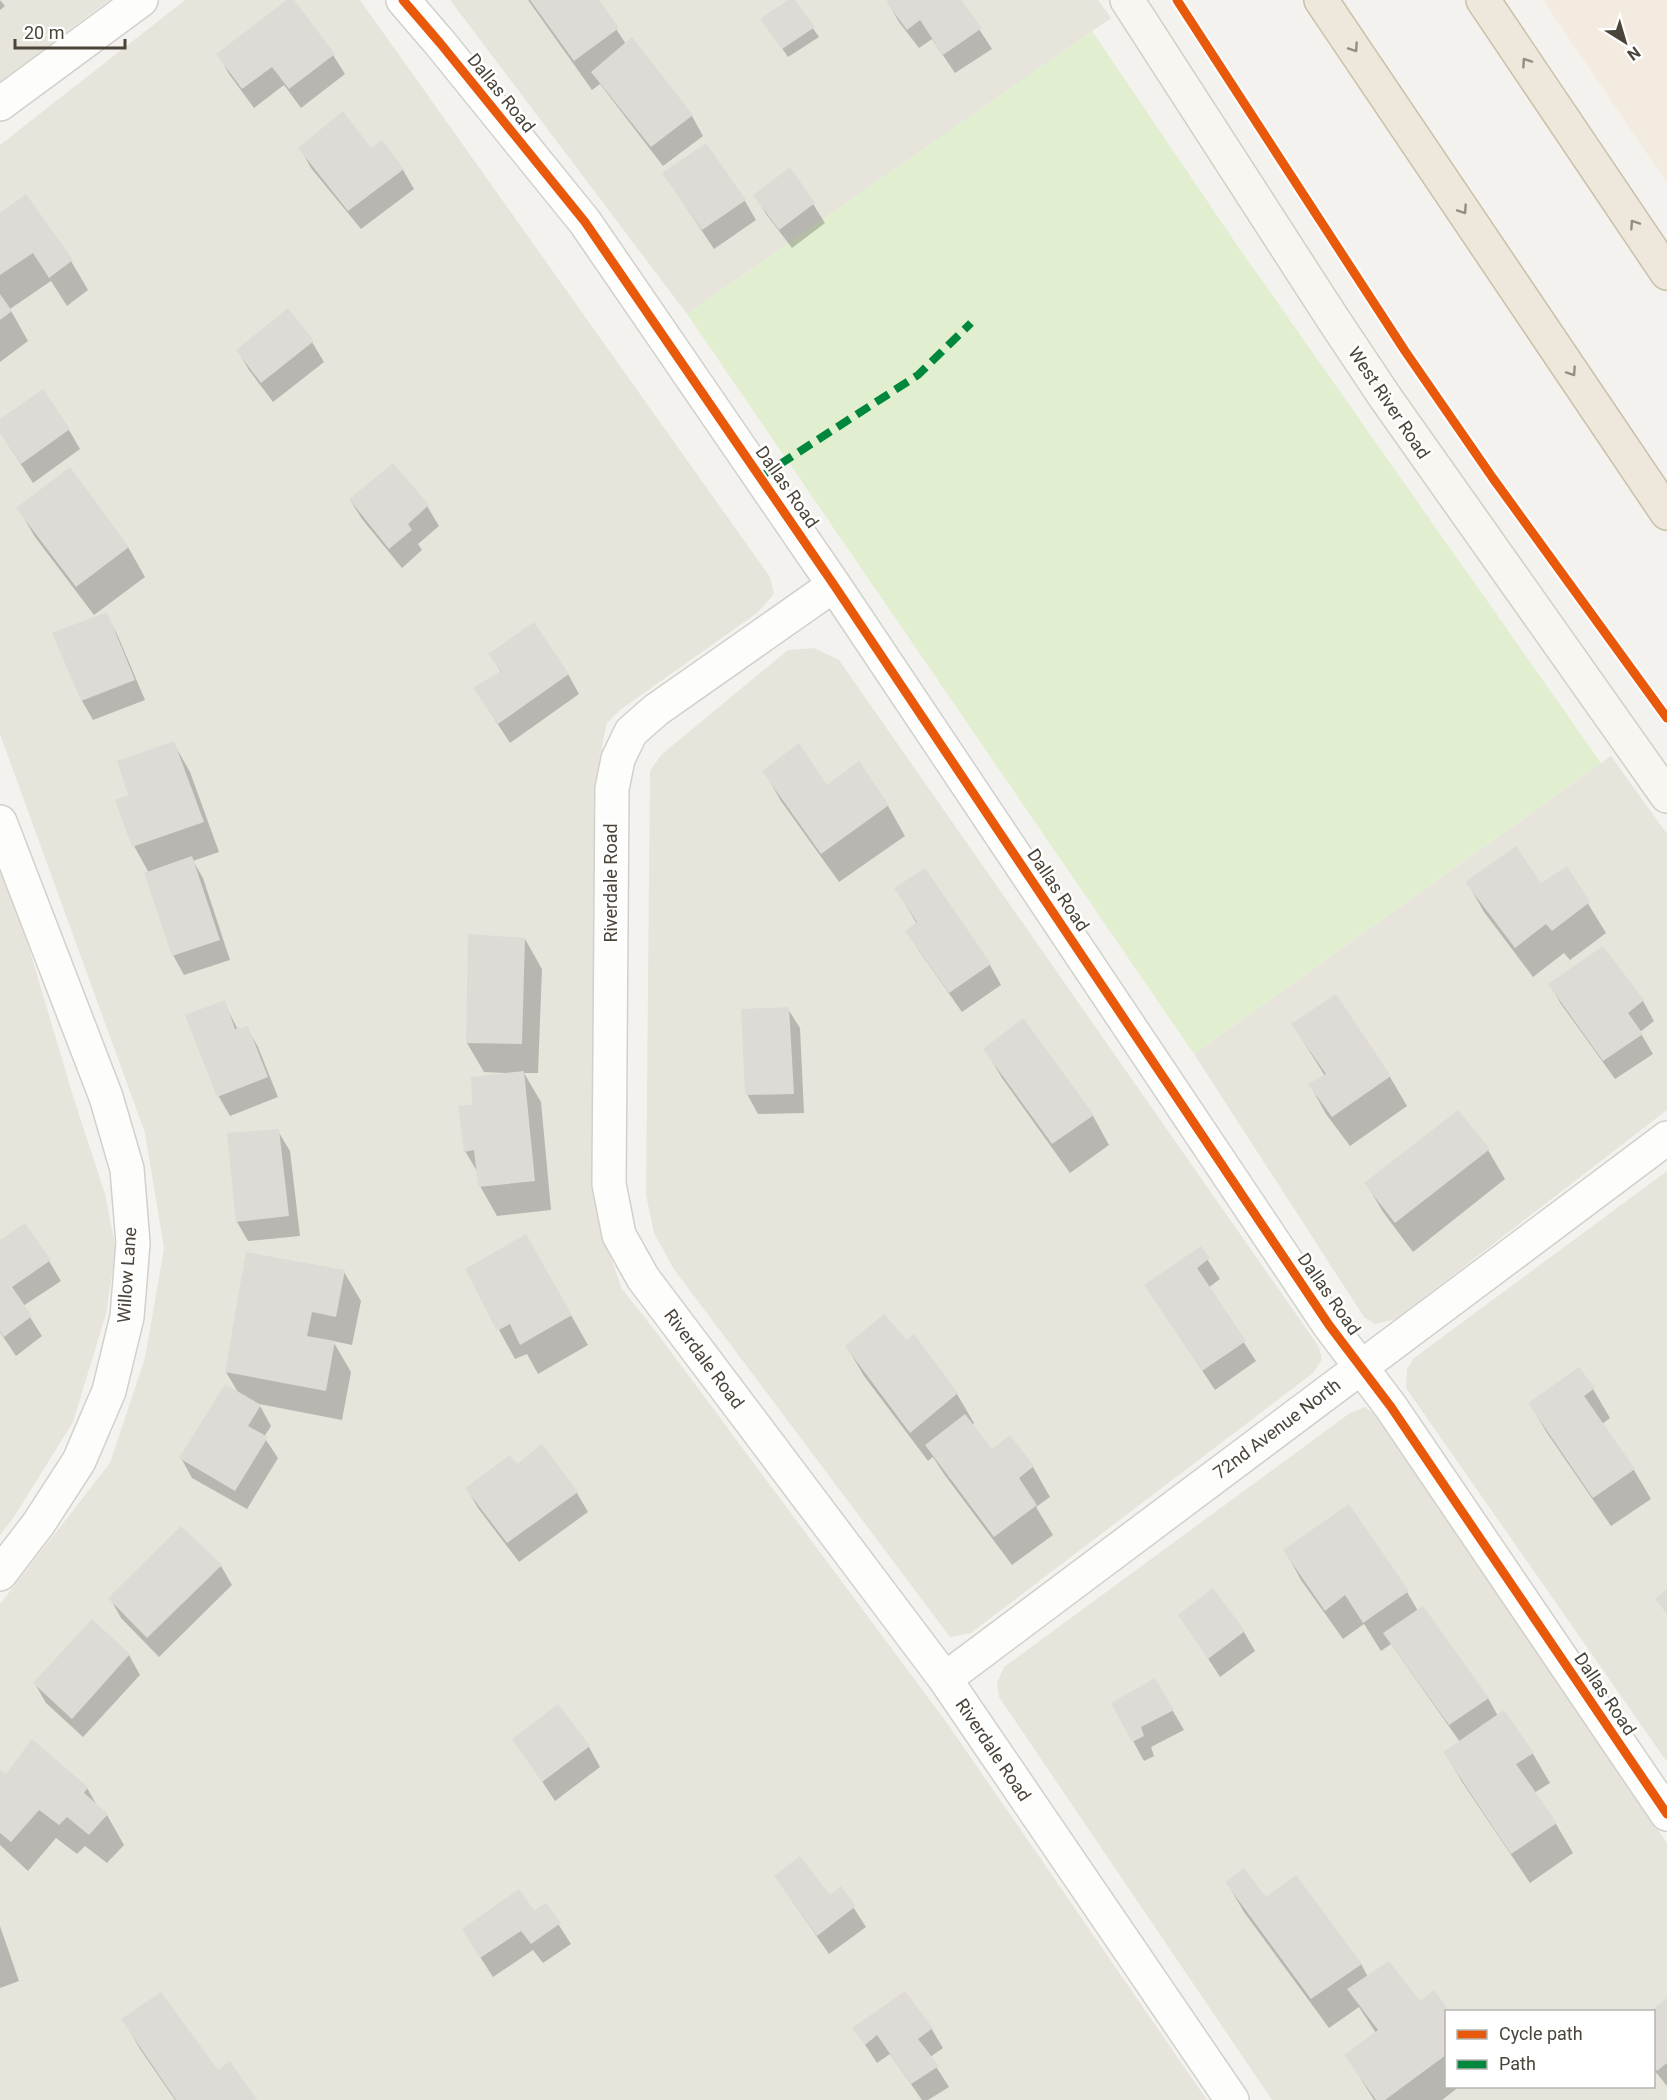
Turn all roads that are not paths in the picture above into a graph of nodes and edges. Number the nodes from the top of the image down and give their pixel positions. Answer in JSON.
{"nodes":[{"id":1,"x":141,"y":0,"type":"edge"},
{"id":2,"x":403,"y":0,"type":"edge"},
{"id":3,"x":1127,"y":0,"type":"edge"},
{"id":4,"x":1321,"y":0,"type":"edge"},
{"id":5,"x":1483,"y":0,"type":"edge"},
{"id":6,"x":0,"y":104,"type":"edge"},
{"id":7,"x":1667,"y":273,"type":"edge"},
{"id":8,"x":1667,"y":513,"type":"edge"},
{"id":9,"x":834,"y":585,"type":"junction"},
{"id":10,"x":1667,"y":796,"type":"edge"},
{"id":11,"x":0,"y":822,"type":"edge"},
{"id":12,"x":1667,"y":1138,"type":"edge"},
{"id":13,"x":1360,"y":1366,"type":"junction"},
{"id":14,"x":0,"y":1574,"type":"edge"},
{"id":15,"x":945,"y":1679,"type":"junction"},
{"id":16,"x":1667,"y":1814,"type":"edge"},
{"id":17,"x":1232,"y":2100,"type":"edge"}],
"edges":[{"from":1,"to":6,"type":"street"},
{"from":2,"to":9,"type":"street","name":"Dallas Road"},
{"from":3,"to":10,"type":"street","name":"West River Road"},
{"from":4,"to":8,"type":"highway","one_way":true},
{"from":7,"to":5,"type":"highway","one_way":true},
{"from":9,"to":13,"type":"street","name":"Dallas Road"},
{"from":9,"to":15,"type":"street","name":"Riverdale Road"},
{"from":11,"to":14,"type":"street","name":"Willow Lane"},
{"from":12,"to":13,"type":"street","name":"72nd Avenue North"},
{"from":13,"to":15,"type":"street","name":"72nd Avenue North"},
{"from":13,"to":16,"type":"street","name":"Dallas Road"},
{"from":15,"to":17,"type":"street","name":"Riverdale Road"}]}
